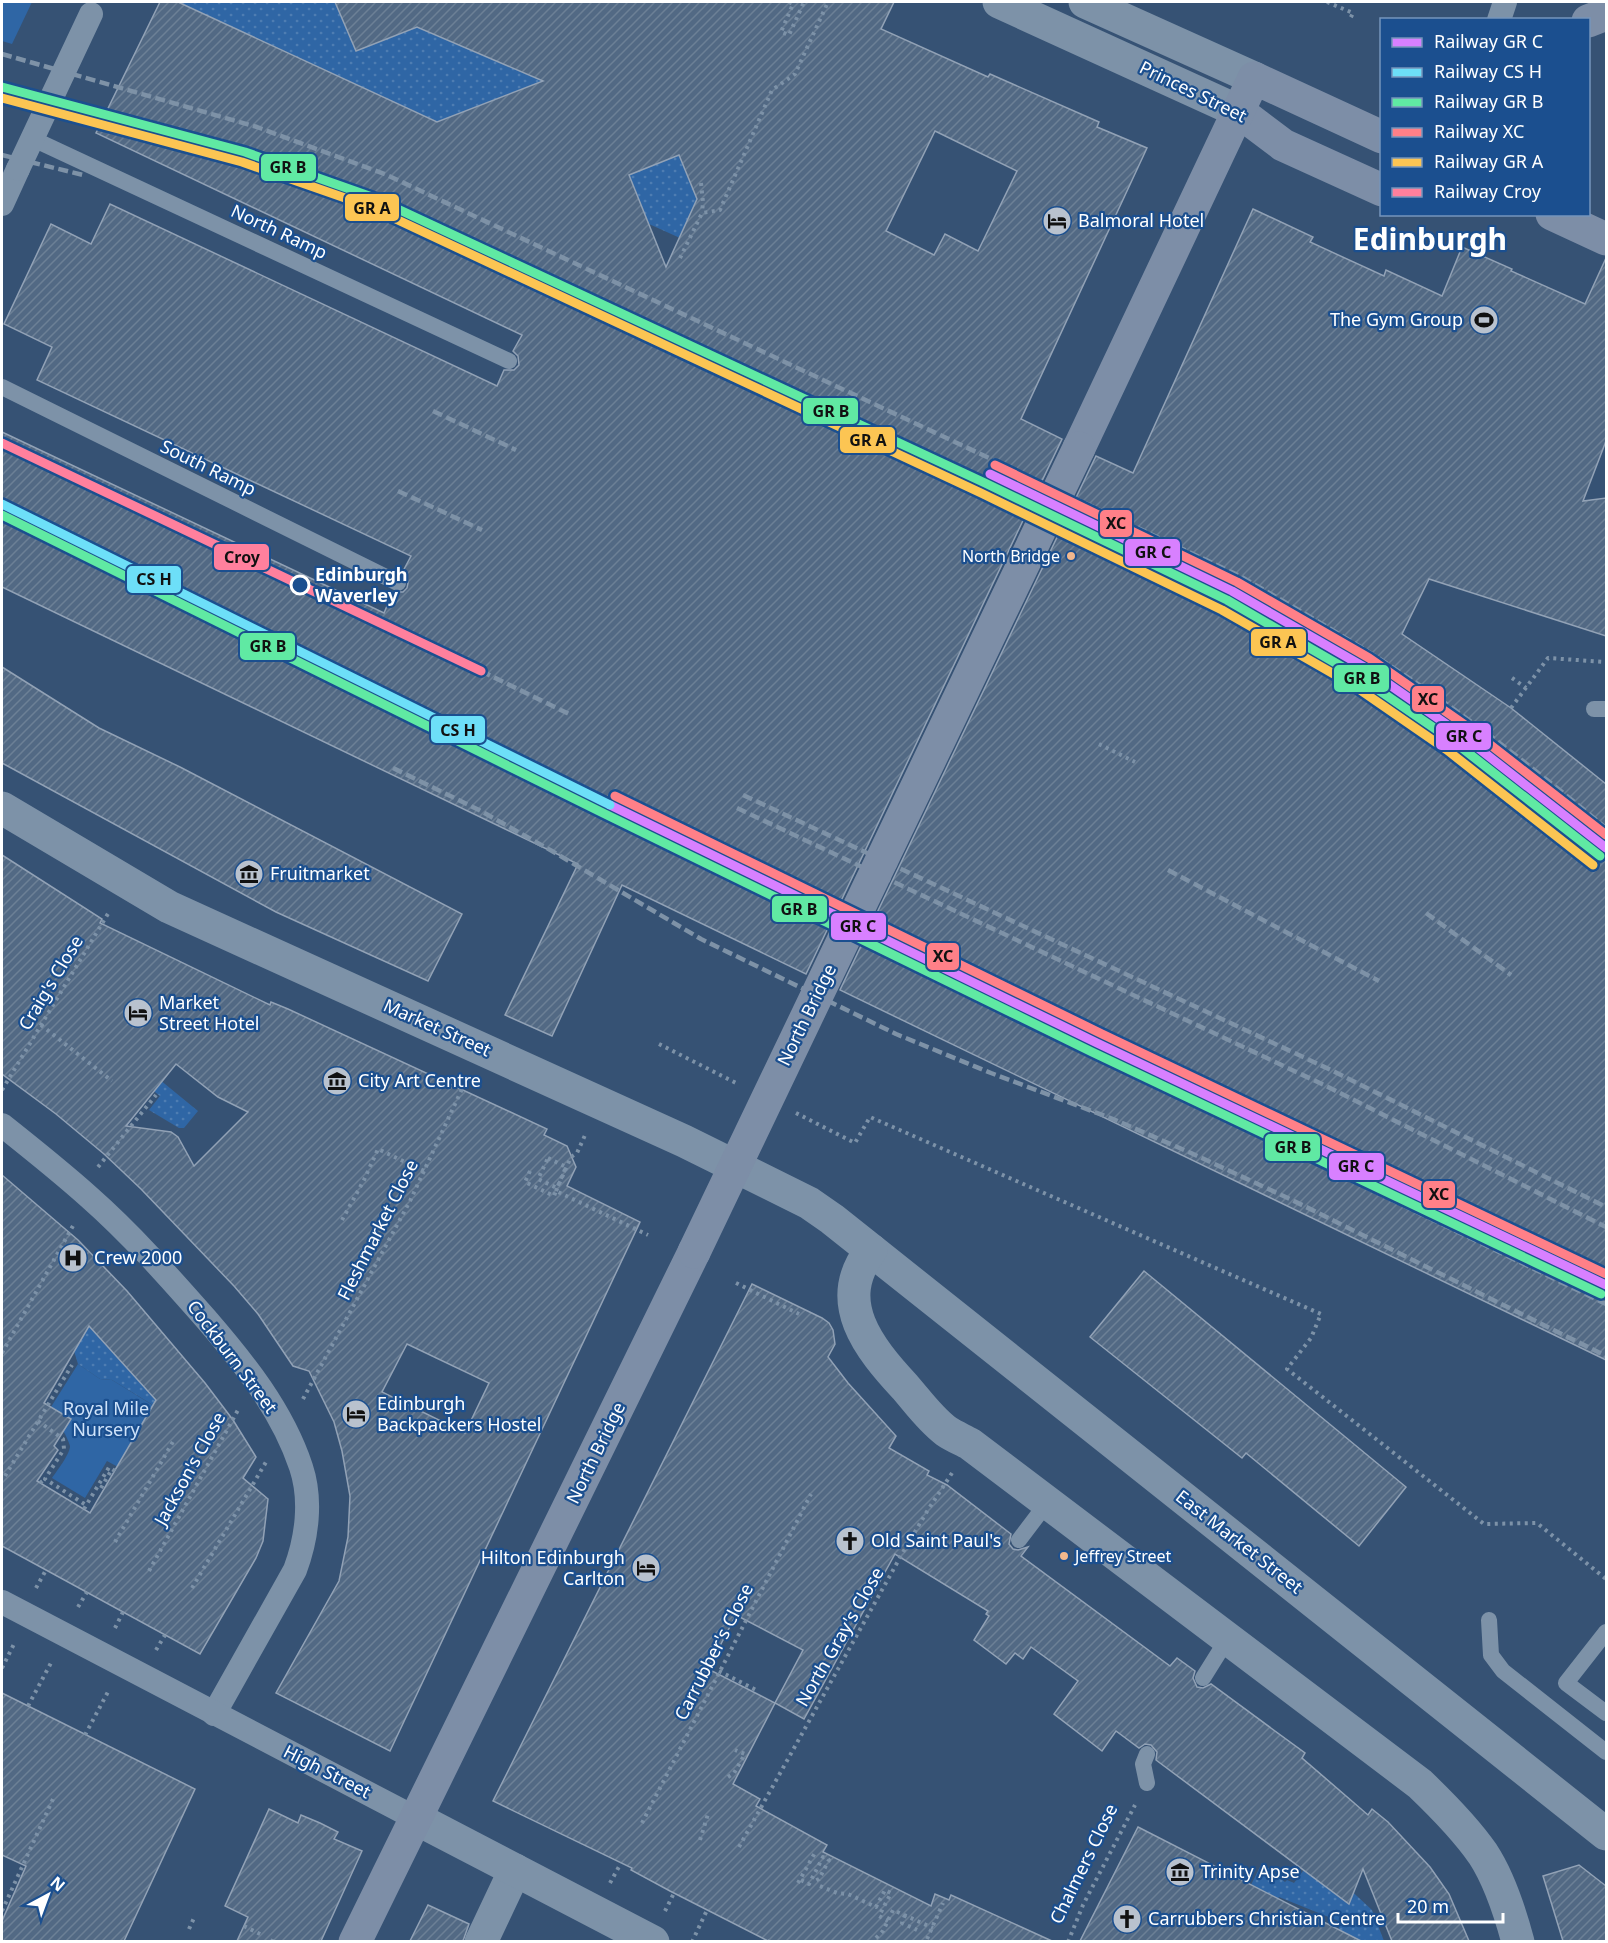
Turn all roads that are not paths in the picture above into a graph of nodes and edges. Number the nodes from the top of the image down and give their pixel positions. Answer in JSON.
{"nodes":[{"id":1,"x":999,"y":2,"type":"edge"},
{"id":2,"x":1085,"y":2,"type":"edge"},
{"id":3,"x":94,"y":8,"type":"edge"},
{"id":4,"x":1606,"y":14,"type":"edge"},
{"id":5,"x":1590,"y":20,"type":"edge"},
{"id":6,"x":1254,"y":78,"type":"junction"},
{"id":7,"x":1238,"y":111,"type":"junction"},
{"id":8,"x":1380,"y":136,"type":"edge"},
{"id":9,"x":33,"y":139,"type":"junction"},
{"id":10,"x":1380,"y":189,"type":"edge"},
{"id":11,"x":2,"y":204,"type":"edge"},
{"id":12,"x":1556,"y":216,"type":"edge"},
{"id":13,"x":1606,"y":239,"type":"edge"},
{"id":14,"x":509,"y":361,"type":"dead end"},
{"id":15,"x":2,"y":387,"type":"edge"},
{"id":16,"x":398,"y":583,"type":"dead end"},
{"id":17,"x":2,"y":808,"type":"edge"},
{"id":18,"x":2,"y":1125,"type":"edge"},
{"id":19,"x":871,"y":1250,"type":"junction"},
{"id":20,"x":1047,"y":1503,"type":"junction"},
{"id":21,"x":1019,"y":1540,"type":"dead end"},
{"id":22,"x":2,"y":1602,"type":"edge"},
{"id":23,"x":1490,"y":1620,"type":"dead end"},
{"id":24,"x":1606,"y":1632,"type":"edge"},
{"id":25,"x":1228,"y":1638,"type":"junction"},
{"id":26,"x":1203,"y":1678,"type":"dead end"},
{"id":27,"x":1606,"y":1713,"type":"edge"},
{"id":28,"x":214,"y":1714,"type":"junction"},
{"id":29,"x":1606,"y":1752,"type":"edge"},
{"id":30,"x":1147,"y":1754,"type":"dead end"},
{"id":31,"x":1147,"y":1783,"type":"dead end"},
{"id":32,"x":417,"y":1819,"type":"junction"},
{"id":33,"x":1606,"y":1834,"type":"edge"},
{"id":34,"x":514,"y":1870,"type":"junction"},
{"id":35,"x":355,"y":1941,"type":"edge"},
{"id":36,"x":481,"y":1941,"type":"edge"},
{"id":37,"x":653,"y":1941,"type":"edge"},
{"id":38,"x":1518,"y":1941,"type":"edge"}],
"edges":[{"from":1,"to":7,"type":"street","name":"Princes Street"},
{"from":2,"to":6,"type":"street","name":"Princes Street"},
{"from":3,"to":9,"type":"street","bridge":true},
{"from":4,"to":5,"type":"main road"},
{"from":6,"to":7,"type":"main road","name":"North Bridge"},
{"from":6,"to":8,"type":"main road","name":"Princes Street"},
{"from":7,"to":10,"type":"main road","name":"Princes Street"},
{"from":7,"to":32,"type":"main road","name":"North Bridge","bridge":true},
{"from":9,"to":11,"type":"street","bridge":true},
{"from":9,"to":14,"type":"lane","name":"North Ramp"},
{"from":12,"to":13,"type":"main road"},
{"from":15,"to":16,"type":"lane","name":"South Ramp"},
{"from":17,"to":19,"type":"street","name":"Market Street"},
{"from":18,"to":28,"type":"street","name":"Cockburn Street"},
{"from":19,"to":20,"type":"street"},
{"from":19,"to":33,"type":"street","name":"East Market Street"},
{"from":20,"to":21,"type":"lane"},
{"from":20,"to":25,"type":"street"},
{"from":22,"to":28,"type":"street","name":"High Street"},
{"from":23,"to":29,"type":"lane"},
{"from":24,"to":27,"type":"lane"},
{"from":25,"to":26,"type":"lane"},
{"from":25,"to":38,"type":"street"},
{"from":28,"to":32,"type":"street","name":"High Street"},
{"from":30,"to":31,"type":"lane"},
{"from":32,"to":34,"type":"street","name":"High Street"},
{"from":32,"to":35,"type":"main road","name":"North Bridge"},
{"from":34,"to":36,"type":"street"},
{"from":34,"to":37,"type":"street","name":"High Street"}]}
